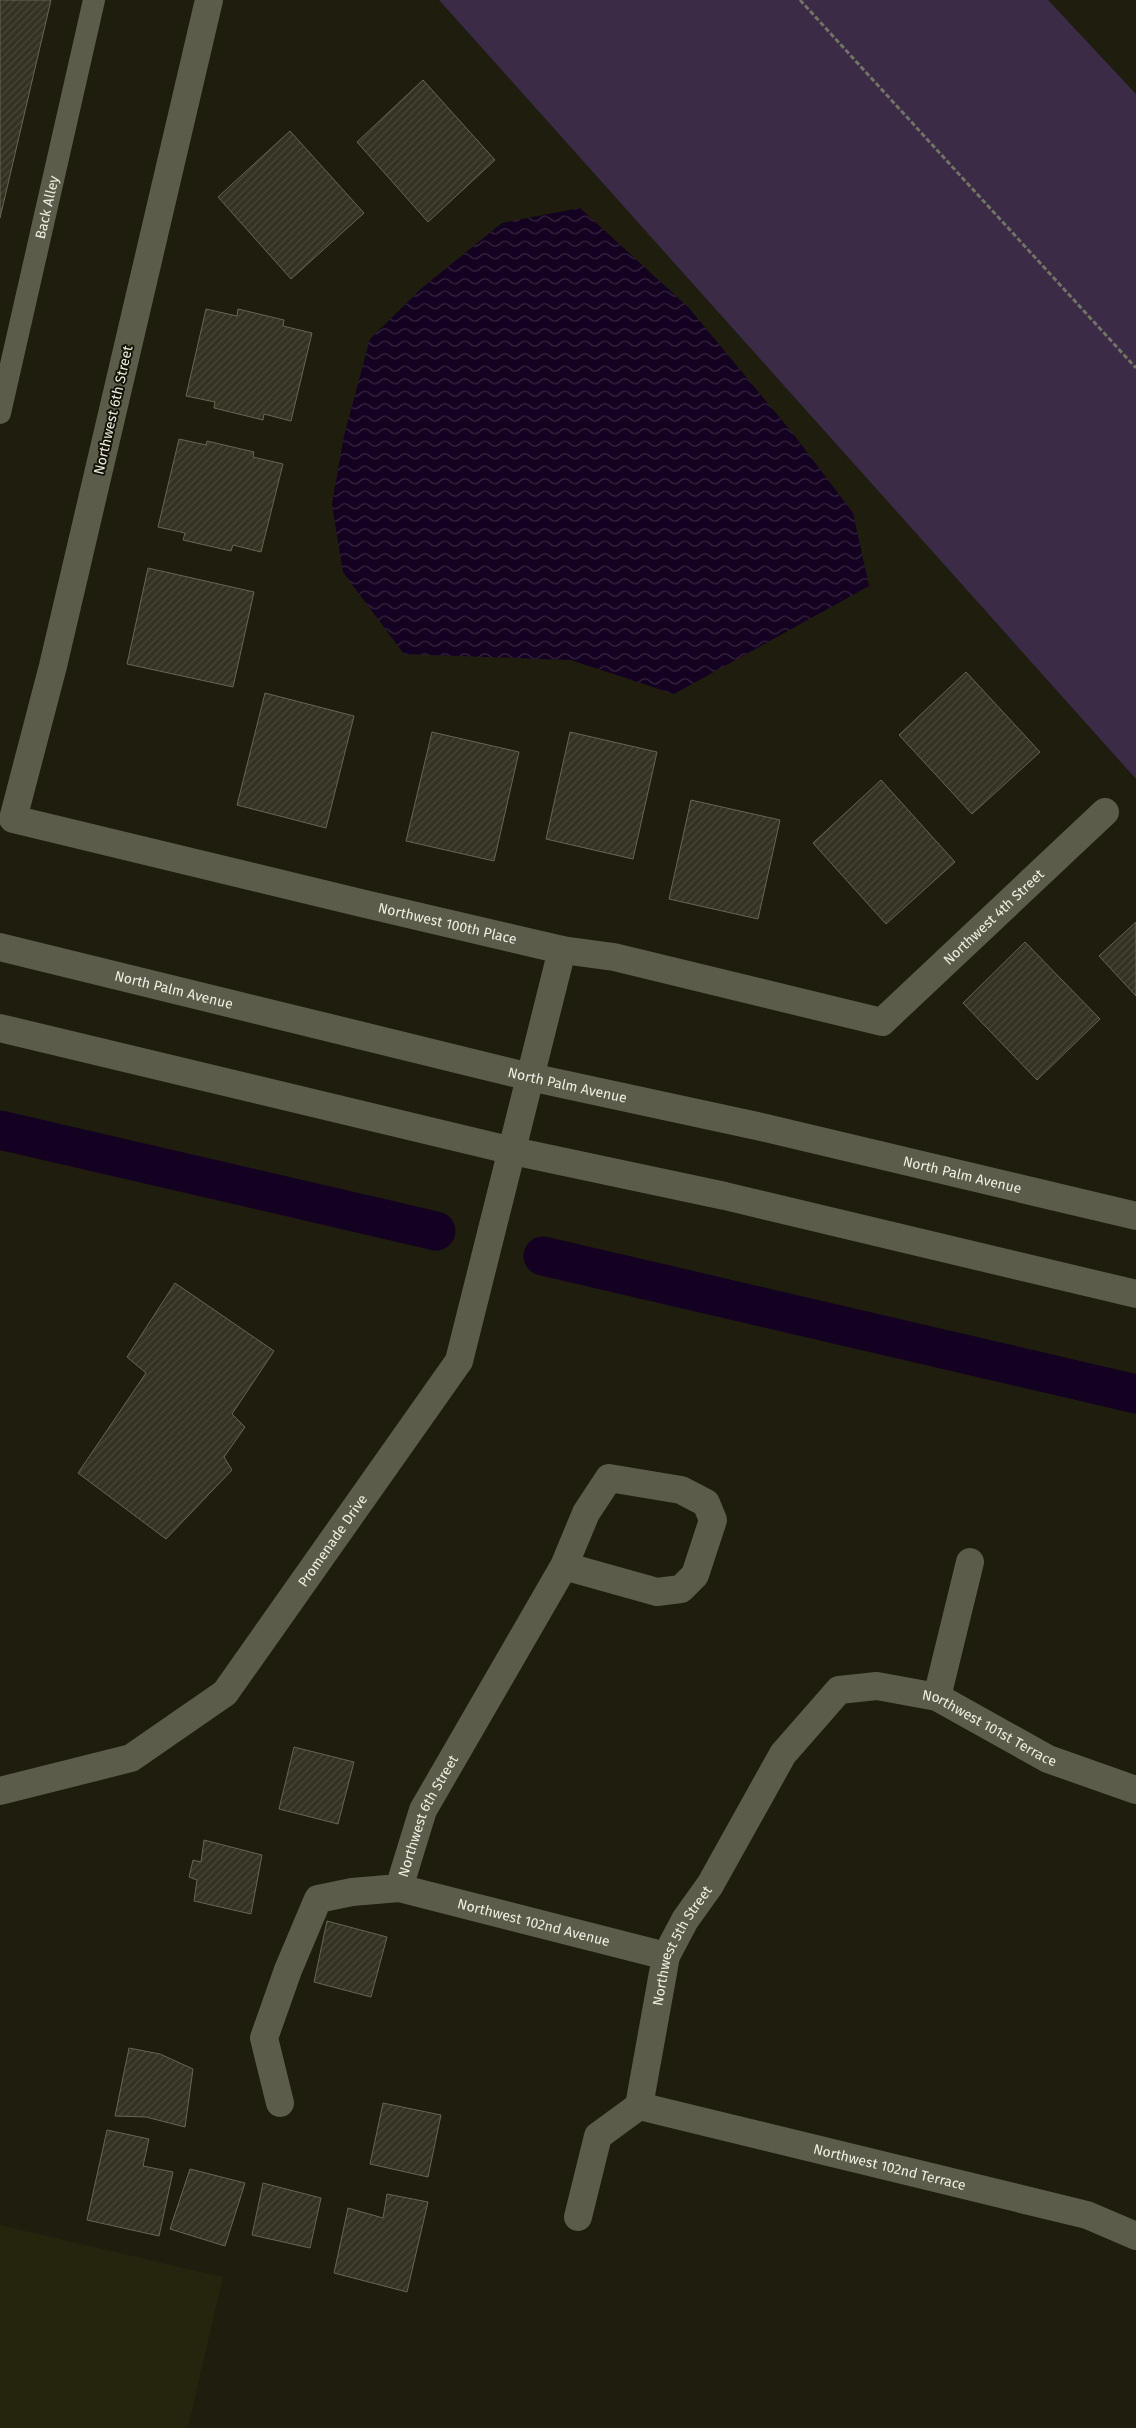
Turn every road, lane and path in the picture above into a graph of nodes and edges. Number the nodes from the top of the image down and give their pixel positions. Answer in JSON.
{"nodes":[{"id":1,"x":94,"y":0,"type":"edge"},
{"id":2,"x":209,"y":0,"type":"edge"},
{"id":3,"x":800,"y":0,"type":"edge"},
{"id":4,"x":1136,"y":368,"type":"edge"},
{"id":5,"x":0,"y":413,"type":"edge"},
{"id":6,"x":1105,"y":812,"type":"dead end"},
{"id":7,"x":13,"y":819,"type":"joint"},
{"id":8,"x":0,"y":947,"type":"edge"},
{"id":9,"x":562,"y":950,"type":"junction"},
{"id":10,"x":882,"y":1022,"type":"joint"},
{"id":11,"x":0,"y":1028,"type":"edge"},
{"id":12,"x":530,"y":1077,"type":"junction"},
{"id":13,"x":513,"y":1151,"type":"junction"},
{"id":14,"x":1136,"y":1216,"type":"edge"},
{"id":15,"x":1136,"y":1294,"type":"edge"},
{"id":16,"x":970,"y":1562,"type":"dead end"},
{"id":17,"x":564,"y":1566,"type":"junction"},
{"id":18,"x":839,"y":1690,"type":"joint"},
{"id":19,"x":936,"y":1697,"type":"junction"},
{"id":20,"x":1136,"y":1790,"type":"edge"},
{"id":21,"x":0,"y":1791,"type":"edge"},
{"id":22,"x":399,"y":1888,"type":"junction"},
{"id":23,"x":666,"y":1956,"type":"junction"},
{"id":24,"x":280,"y":2103,"type":"dead end"},
{"id":25,"x":639,"y":2106,"type":"junction"},
{"id":26,"x":578,"y":2217,"type":"dead end"},
{"id":27,"x":1136,"y":2236,"type":"edge"}],
"edges":[{"from":1,"to":5,"type":"lane","name":"Back Alley"},
{"from":2,"to":7,"type":"street","name":"Northwest 6th Street"},
{"from":3,"to":4,"type":"path"},
{"from":6,"to":10,"type":"street","name":"Northwest 4th Street"},
{"from":7,"to":9,"type":"street","name":"Northwest 100th Place"},
{"from":8,"to":12,"type":"street","name":"North Palm Avenue"},
{"from":9,"to":10,"type":"street","name":"Northwest 100th Place"},
{"from":9,"to":12,"type":"street"},
{"from":11,"to":13,"type":"street"},
{"from":12,"to":13,"type":"street"},
{"from":12,"to":14,"type":"street","name":"North Palm Avenue"},
{"from":13,"to":15,"type":"street"},
{"from":13,"to":21,"type":"street","name":"Promenade Drive"},
{"from":16,"to":19,"type":"street"},
{"from":17,"to":17,"type":"street","name":"Northwest 6th Street"},
{"from":17,"to":22,"type":"street","name":"Northwest 6th Street"},
{"from":18,"to":19,"type":"street","name":"Northwest 101st Terrace"},
{"from":18,"to":23,"type":"street","name":"Northwest 5th Street"},
{"from":19,"to":20,"type":"street","name":"Northwest 101st Terrace"},
{"from":22,"to":23,"type":"street","name":"Northwest 102nd Avenue"},
{"from":22,"to":24,"type":"street","name":"Northwest 6th Street"},
{"from":23,"to":25,"type":"street","name":"Northwest 5th Street"},
{"from":25,"to":26,"type":"street"},
{"from":25,"to":27,"type":"street","name":"Northwest 102nd Terrace"}]}
